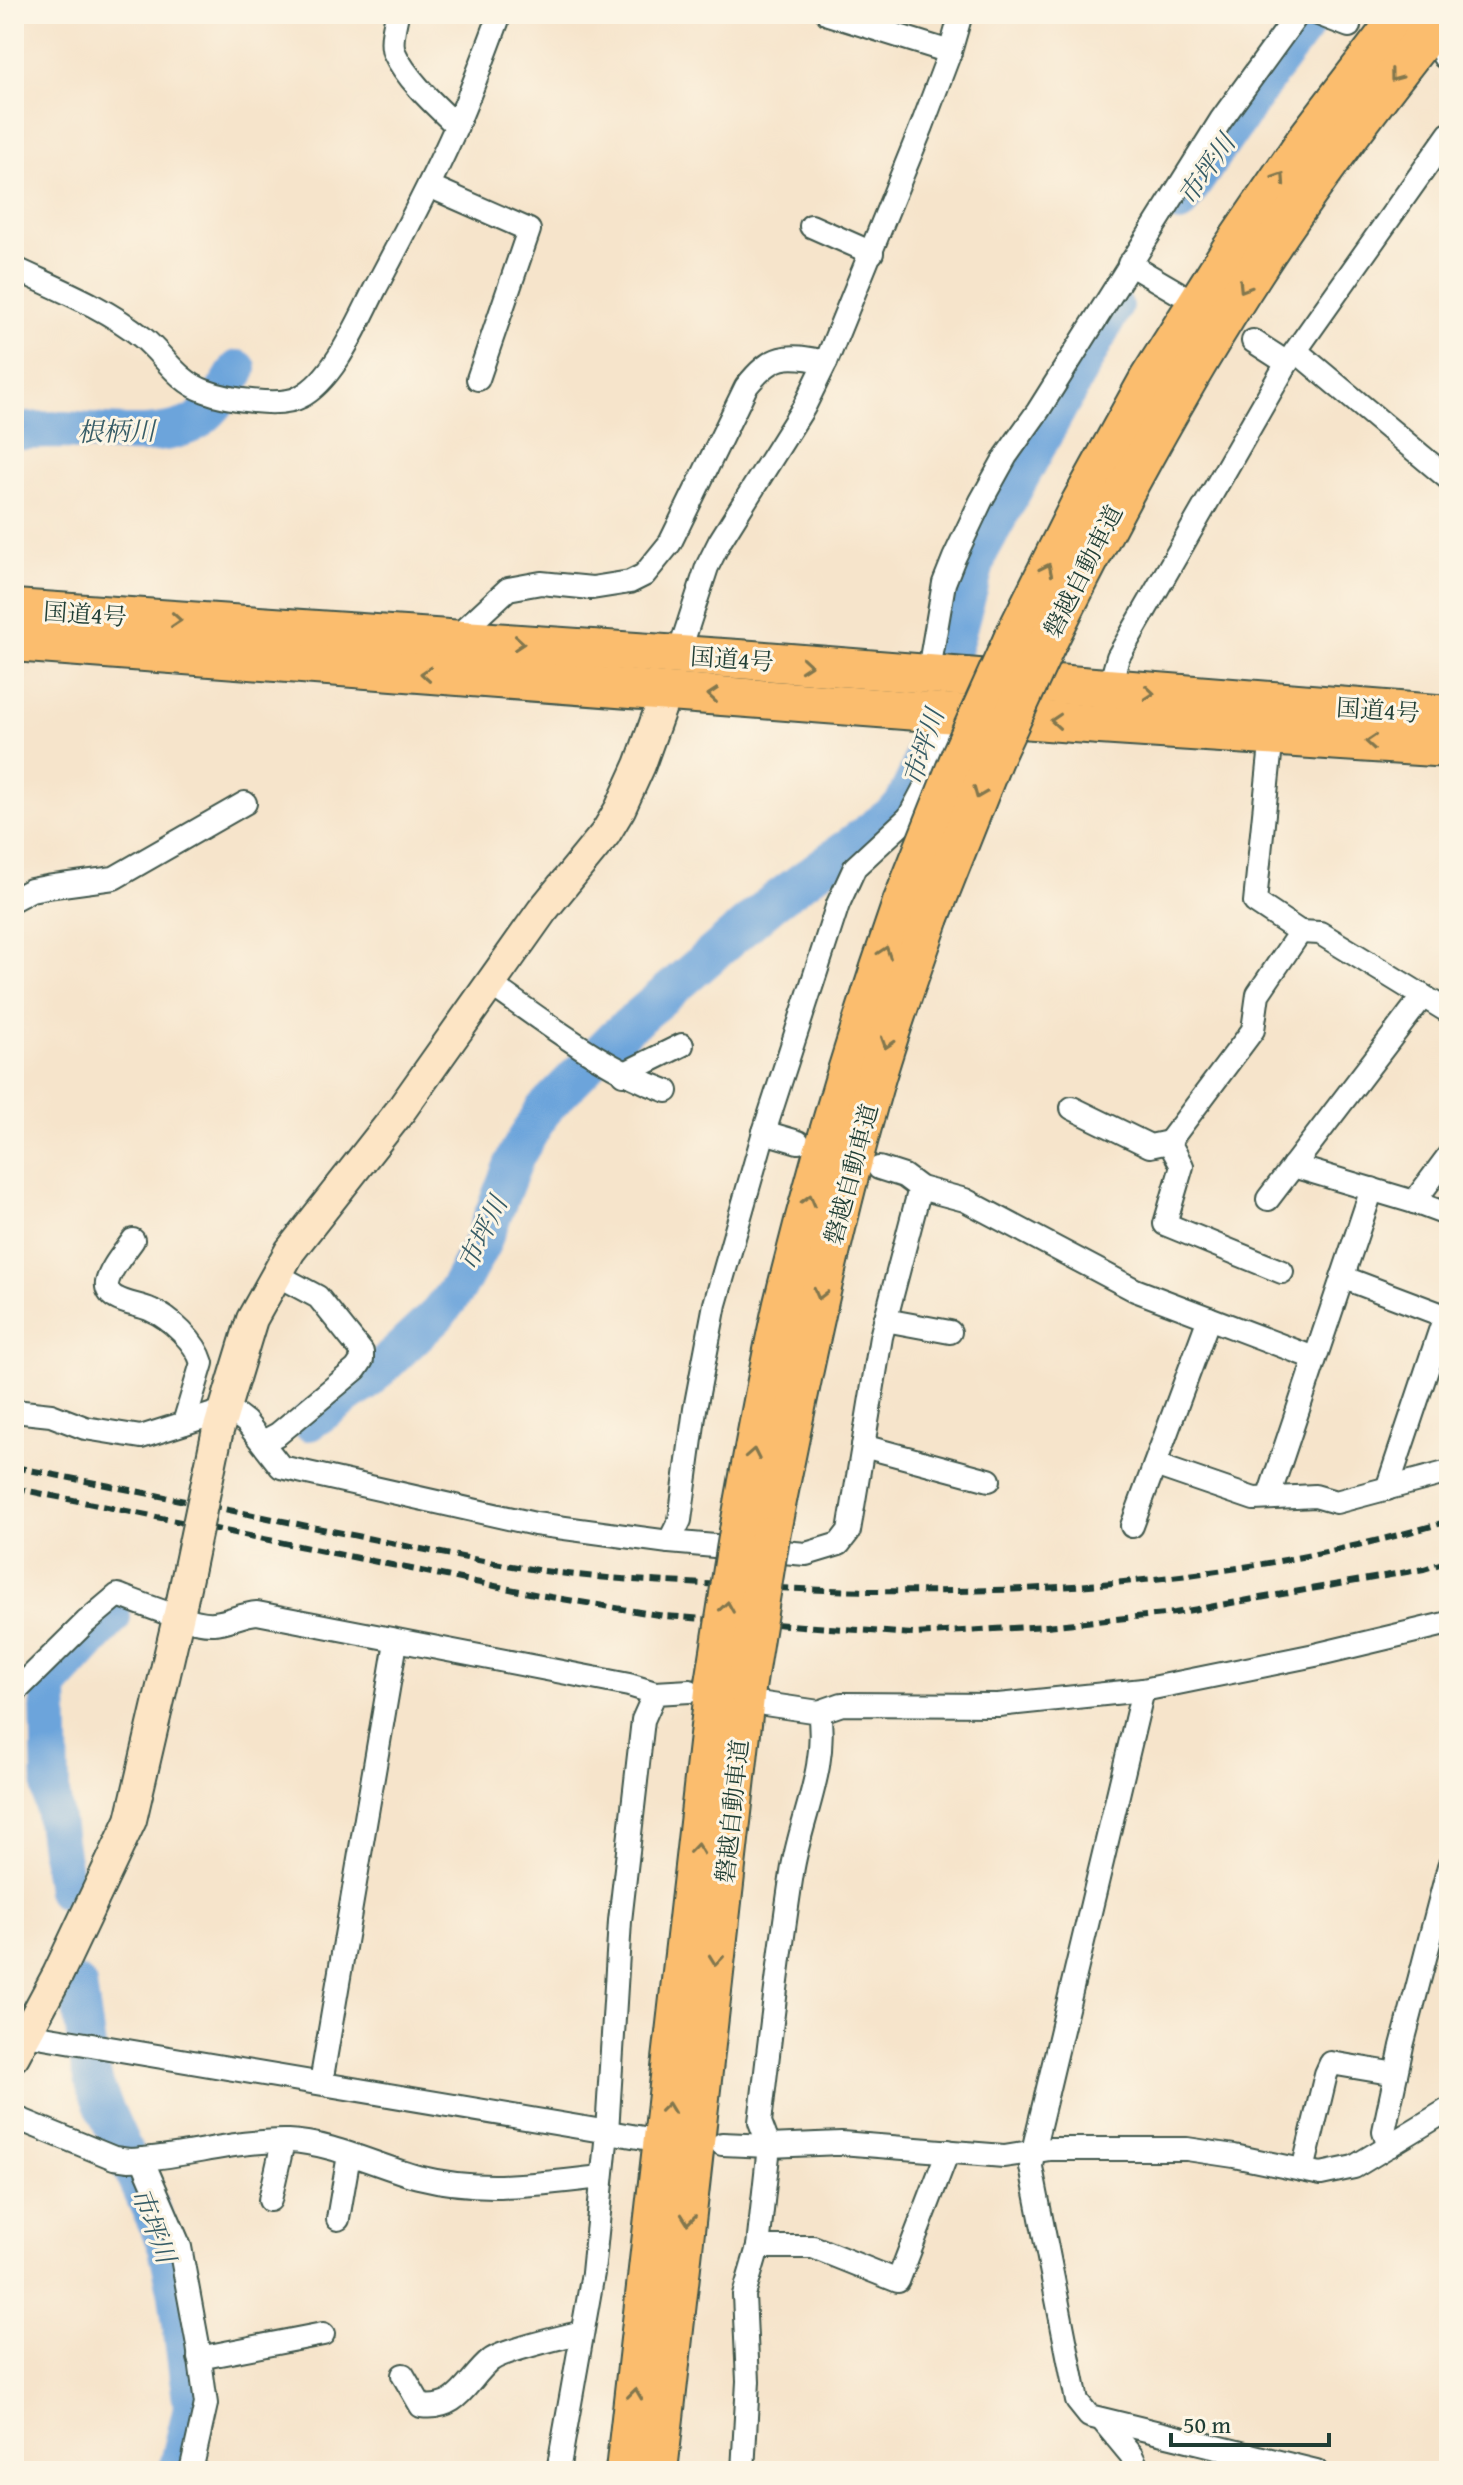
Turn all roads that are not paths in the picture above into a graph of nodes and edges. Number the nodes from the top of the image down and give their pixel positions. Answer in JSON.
{"nodes":[{"id":1,"x":397,"y":14,"type":"edge"},
{"id":2,"x":500,"y":14,"type":"edge"},
{"id":3,"x":828,"y":14,"type":"edge"},
{"id":4,"x":961,"y":14,"type":"edge"},
{"id":5,"x":1298,"y":14,"type":"edge"},
{"id":6,"x":1318,"y":14,"type":"edge"},
{"id":7,"x":1402,"y":14,"type":"edge"},
{"id":8,"x":1443,"y":14,"type":"edge"},
{"id":9,"x":1349,"y":26,"type":"dead end"},
{"id":10,"x":950,"y":52,"type":"junction"},
{"id":11,"x":457,"y":126,"type":"junction"},
{"id":12,"x":1449,"y":134,"type":"edge"},
{"id":13,"x":429,"y":186,"type":"junction"},
{"id":14,"x":811,"y":226,"type":"dead end"},
{"id":15,"x":872,"y":253,"type":"junction"},
{"id":16,"x":1129,"y":264,"type":"junction"},
{"id":17,"x":14,"y":268,"type":"edge"},
{"id":18,"x":1177,"y":292,"type":"dead end"},
{"id":19,"x":1253,"y":341,"type":"dead end"},
{"id":20,"x":1292,"y":357,"type":"junction"},
{"id":21,"x":826,"y":362,"type":"junction"},
{"id":22,"x":478,"y":379,"type":"dead end"},
{"id":23,"x":1449,"y":479,"type":"edge"},
{"id":24,"x":14,"y":609,"type":"edge"},
{"id":25,"x":454,"y":639,"type":"junction"},
{"id":26,"x":14,"y":642,"type":"edge"},
{"id":27,"x":1029,"y":642,"type":"junction"},
{"id":28,"x":673,"y":673,"type":"junction"},
{"id":29,"x":928,"y":676,"type":"junction"},
{"id":30,"x":1109,"y":689,"type":"junction"},
{"id":31,"x":947,"y":713,"type":"junction"},
{"id":32,"x":1449,"y":715,"type":"edge"},
{"id":33,"x":1272,"y":735,"type":"junction"},
{"id":34,"x":1449,"y":748,"type":"edge"},
{"id":35,"x":245,"y":803,"type":"dead end"},
{"id":36,"x":14,"y":899,"type":"edge"},
{"id":37,"x":1300,"y":932,"type":"junction"},
{"id":38,"x":490,"y":984,"type":"junction"},
{"id":39,"x":1423,"y":996,"type":"junction"},
{"id":40,"x":1449,"y":1012,"type":"edge"},
{"id":41,"x":682,"y":1045,"type":"dead end"},
{"id":42,"x":623,"y":1074,"type":"junction"},
{"id":43,"x":667,"y":1091,"type":"dead end"},
{"id":44,"x":1072,"y":1108,"type":"dead end"},
{"id":45,"x":764,"y":1132,"type":"junction"},
{"id":46,"x":798,"y":1142,"type":"dead end"},
{"id":47,"x":1169,"y":1142,"type":"junction"},
{"id":48,"x":1449,"y":1155,"type":"edge"},
{"id":49,"x":1293,"y":1166,"type":"junction"},
{"id":50,"x":879,"y":1168,"type":"dead end"},
{"id":51,"x":920,"y":1188,"type":"junction"},
{"id":52,"x":1372,"y":1189,"type":"junction"},
{"id":53,"x":1268,"y":1199,"type":"dead end"},
{"id":54,"x":1414,"y":1202,"type":"junction"},
{"id":55,"x":1449,"y":1215,"type":"edge"},
{"id":56,"x":133,"y":1240,"type":"dead end"},
{"id":57,"x":1282,"y":1272,"type":"dead end"},
{"id":58,"x":277,"y":1275,"type":"junction"},
{"id":59,"x":1342,"y":1277,"type":"junction"},
{"id":60,"x":1209,"y":1318,"type":"junction"},
{"id":61,"x":885,"y":1320,"type":"junction"},
{"id":62,"x":950,"y":1332,"type":"dead end"},
{"id":63,"x":1314,"y":1358,"type":"junction"},
{"id":64,"x":14,"y":1411,"type":"edge"},
{"id":65,"x":184,"y":1423,"type":"junction"},
{"id":66,"x":220,"y":1423,"type":"junction"},
{"id":67,"x":263,"y":1442,"type":"junction"},
{"id":68,"x":863,"y":1446,"type":"junction"},
{"id":69,"x":1155,"y":1465,"type":"junction"},
{"id":70,"x":1449,"y":1472,"type":"edge"},
{"id":71,"x":989,"y":1480,"type":"dead end"},
{"id":72,"x":1387,"y":1489,"type":"junction"},
{"id":73,"x":1269,"y":1496,"type":"junction"},
{"id":74,"x":1132,"y":1526,"type":"dead end"},
{"id":75,"x":669,"y":1542,"type":"junction"},
{"id":76,"x":181,"y":1608,"type":"junction"},
{"id":77,"x":1449,"y":1623,"type":"edge"},
{"id":78,"x":396,"y":1642,"type":"junction"},
{"id":79,"x":1143,"y":1690,"type":"junction"},
{"id":80,"x":729,"y":1692,"type":"junction"},
{"id":81,"x":14,"y":1693,"type":"edge"},
{"id":82,"x":655,"y":1693,"type":"junction"},
{"id":83,"x":819,"y":1712,"type":"junction"},
{"id":84,"x":1449,"y":1866,"type":"edge"},
{"id":85,"x":18,"y":2041,"type":"edge"},
{"id":86,"x":1396,"y":2074,"type":"junction"},
{"id":87,"x":321,"y":2083,"type":"junction"},
{"id":88,"x":1449,"y":2109,"type":"edge"},
{"id":89,"x":14,"y":2117,"type":"edge"},
{"id":90,"x":607,"y":2132,"type":"junction"},
{"id":91,"x":644,"y":2138,"type":"dead end"},
{"id":92,"x":283,"y":2142,"type":"junction"},
{"id":93,"x":722,"y":2144,"type":"dead end"},
{"id":94,"x":769,"y":2146,"type":"junction"},
{"id":95,"x":1389,"y":2146,"type":"junction"},
{"id":96,"x":948,"y":2151,"type":"junction"},
{"id":97,"x":1033,"y":2151,"type":"junction"},
{"id":98,"x":349,"y":2155,"type":"junction"},
{"id":99,"x":142,"y":2159,"type":"junction"},
{"id":100,"x":1303,"y":2170,"type":"junction"},
{"id":101,"x":601,"y":2177,"type":"junction"},
{"id":102,"x":270,"y":2200,"type":"dead end"},
{"id":103,"x":338,"y":2219,"type":"dead end"},
{"id":104,"x":758,"y":2247,"type":"junction"},
{"id":105,"x":582,"y":2332,"type":"junction"},
{"id":106,"x":323,"y":2334,"type":"dead end"},
{"id":107,"x":199,"y":2358,"type":"junction"},
{"id":108,"x":403,"y":2375,"type":"dead end"},
{"id":109,"x":1102,"y":2420,"type":"junction"},
{"id":110,"x":191,"y":2471,"type":"edge"},
{"id":111,"x":558,"y":2471,"type":"edge"},
{"id":112,"x":625,"y":2471,"type":"edge"},
{"id":113,"x":658,"y":2471,"type":"edge"},
{"id":114,"x":743,"y":2471,"type":"edge"},
{"id":115,"x":1139,"y":2471,"type":"edge"},
{"id":116,"x":1316,"y":2471,"type":"edge"}],
"edges":[{"from":1,"to":11,"type":"street"},
{"from":2,"to":11,"type":"street"},
{"from":3,"to":10,"type":"street"},
{"from":4,"to":10,"type":"street"},
{"from":5,"to":16,"type":"street"},
{"from":6,"to":9,"type":"street"},
{"from":27,"to":7,"type":"highway","name":"磐越自動車道","one_way":true},
{"from":8,"to":27,"type":"highway","name":"磐越自動車道","one_way":true},
{"from":10,"to":15,"type":"street"},
{"from":11,"to":13,"type":"street"},
{"from":12,"to":20,"type":"street"},
{"from":13,"to":17,"type":"street"},
{"from":13,"to":22,"type":"street"},
{"from":14,"to":15,"type":"street"},
{"from":15,"to":21,"type":"street"},
{"from":16,"to":18,"type":"street"},
{"from":16,"to":29,"type":"street"},
{"from":19,"to":20,"type":"street"},
{"from":20,"to":23,"type":"street"},
{"from":20,"to":30,"type":"street"},
{"from":21,"to":25,"type":"street"},
{"from":21,"to":28,"type":"street"},
{"from":24,"to":25,"type":"highway","name":"国道4号","one_way":true},
{"from":25,"to":28,"type":"highway","name":"国道4号","one_way":true},
{"from":28,"to":26,"type":"highway","name":"国道4号","one_way":true},
{"from":27,"to":80,"type":"highway","name":"磐越自動車道","bridge":true},
{"from":28,"to":29,"type":"highway","name":"国道4号","one_way":true},
{"from":31,"to":28,"type":"highway","name":"国道4号","one_way":true},
{"from":28,"to":38,"type":"street"},
{"from":29,"to":30,"type":"highway","name":"国道4号"},
{"from":30,"to":32,"type":"highway","name":"国道4号","one_way":true},
{"from":33,"to":31,"type":"highway","name":"国道4号","one_way":true},
{"from":31,"to":45,"type":"street"},
{"from":34,"to":33,"type":"highway","name":"国道4号","one_way":true},
{"from":33,"to":37,"type":"street"},
{"from":35,"to":36,"type":"street"},
{"from":37,"to":39,"type":"street"},
{"from":37,"to":47,"type":"street"},
{"from":38,"to":42,"type":"street"},
{"from":38,"to":58,"type":"street"},
{"from":39,"to":40,"type":"street"},
{"from":39,"to":49,"type":"street"},
{"from":41,"to":42,"type":"street"},
{"from":42,"to":43,"type":"street"},
{"from":44,"to":47,"type":"street"},
{"from":45,"to":46,"type":"street"},
{"from":45,"to":75,"type":"street"},
{"from":47,"to":57,"type":"street"},
{"from":48,"to":54,"type":"street"},
{"from":49,"to":52,"type":"street"},
{"from":49,"to":53,"type":"street"},
{"from":50,"to":51,"type":"street"},
{"from":51,"to":60,"type":"street"},
{"from":51,"to":61,"type":"street"},
{"from":52,"to":54,"type":"street"},
{"from":52,"to":59,"type":"street"},
{"from":54,"to":55,"type":"street"},
{"from":56,"to":65,"type":"street"},
{"from":58,"to":66,"type":"street"},
{"from":58,"to":67,"type":"street"},
{"from":59,"to":63,"type":"street"},
{"from":59,"to":72,"type":"street"},
{"from":60,"to":63,"type":"street"},
{"from":60,"to":69,"type":"street"},
{"from":61,"to":62,"type":"street"},
{"from":61,"to":68,"type":"street"},
{"from":63,"to":73,"type":"street"},
{"from":64,"to":65,"type":"street"},
{"from":65,"to":66,"type":"street"},
{"from":66,"to":67,"type":"street"},
{"from":66,"to":76,"type":"street","bridge":true},
{"from":67,"to":75,"type":"street"},
{"from":68,"to":71,"type":"street"},
{"from":68,"to":75,"type":"street"},
{"from":69,"to":73,"type":"street"},
{"from":69,"to":74,"type":"street"},
{"from":70,"to":72,"type":"street"},
{"from":72,"to":73,"type":"street"},
{"from":76,"to":78,"type":"street"},
{"from":76,"to":81,"type":"street"},
{"from":76,"to":85,"type":"street"},
{"from":77,"to":79,"type":"street"},
{"from":78,"to":82,"type":"street"},
{"from":78,"to":87,"type":"street"},
{"from":79,"to":83,"type":"street"},
{"from":79,"to":97,"type":"street"},
{"from":80,"to":82,"type":"street"},
{"from":80,"to":83,"type":"street"},
{"from":112,"to":80,"type":"highway","name":"磐越自動車道","one_way":true},
{"from":80,"to":113,"type":"highway","name":"磐越自動車道","one_way":true},
{"from":82,"to":90,"type":"street"},
{"from":83,"to":94,"type":"street"},
{"from":84,"to":86,"type":"street"},
{"from":85,"to":87,"type":"street"},
{"from":86,"to":95,"type":"street"},
{"from":86,"to":100,"type":"street"},
{"from":87,"to":90,"type":"street"},
{"from":88,"to":95,"type":"street"},
{"from":89,"to":99,"type":"street"},
{"from":90,"to":91,"type":"street"},
{"from":90,"to":101,"type":"street"},
{"from":92,"to":98,"type":"street"},
{"from":92,"to":99,"type":"street"},
{"from":92,"to":102,"type":"street"},
{"from":93,"to":94,"type":"street"},
{"from":94,"to":96,"type":"street"},
{"from":94,"to":104,"type":"street"},
{"from":95,"to":100,"type":"street"},
{"from":96,"to":97,"type":"street"},
{"from":96,"to":104,"type":"street"},
{"from":97,"to":100,"type":"street"},
{"from":97,"to":109,"type":"street"},
{"from":98,"to":101,"type":"street"},
{"from":98,"to":103,"type":"street"},
{"from":99,"to":107,"type":"street"},
{"from":101,"to":105,"type":"street"},
{"from":104,"to":114,"type":"street"},
{"from":105,"to":108,"type":"street"},
{"from":105,"to":111,"type":"street"},
{"from":106,"to":107,"type":"street"},
{"from":107,"to":110,"type":"street"},
{"from":109,"to":115,"type":"street"},
{"from":109,"to":116,"type":"street"}]}
